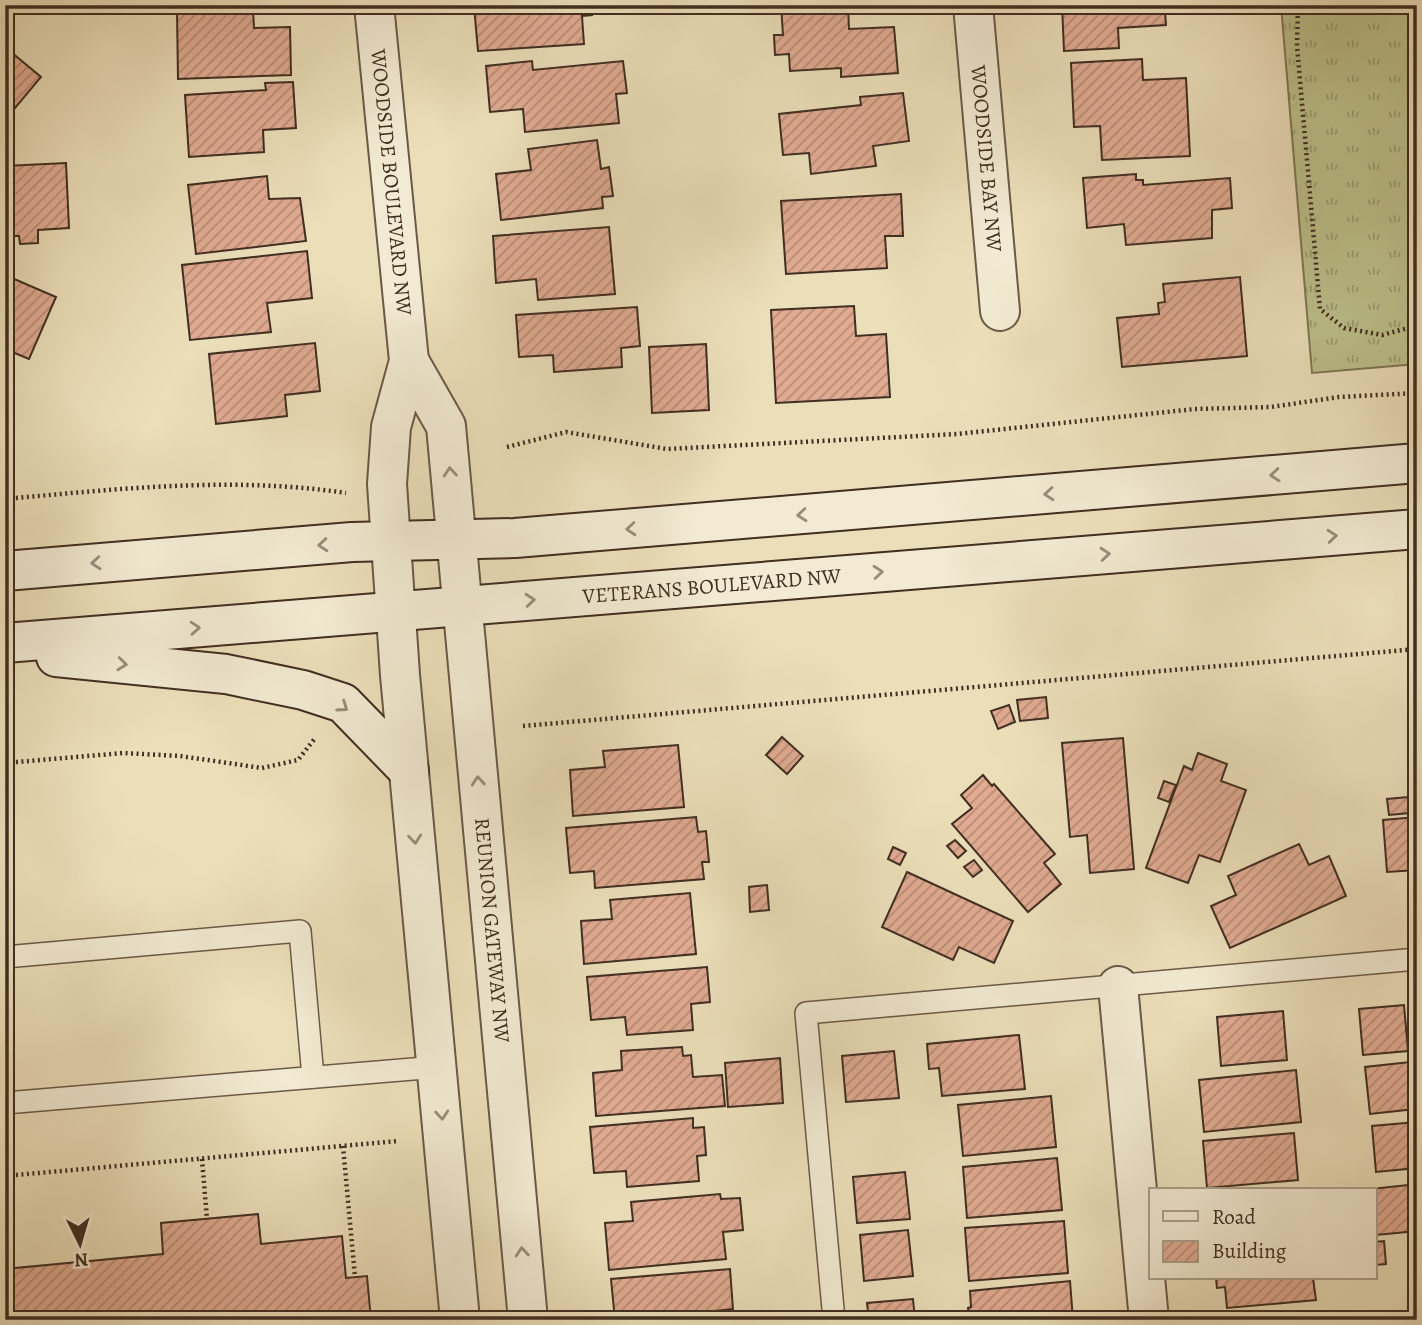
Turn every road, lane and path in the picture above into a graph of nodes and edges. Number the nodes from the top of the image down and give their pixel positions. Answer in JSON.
{"nodes":[{"id":1,"x":374,"y":5,"type":"edge"},
{"id":2,"x":972,"y":5,"type":"edge"},
{"id":3,"x":1298,"y":5,"type":"edge"},
{"id":4,"x":1000,"y":311,"type":"dead end"},
{"id":5,"x":1417,"y":322,"type":"edge"},
{"id":6,"x":409,"y":361,"type":"junction"},
{"id":7,"x":1417,"y":393,"type":"edge"},
{"id":8,"x":507,"y":447,"type":"dead end"},
{"id":9,"x":1417,"y":463,"type":"edge"},
{"id":10,"x":347,"y":494,"type":"dead end"},
{"id":11,"x":5,"y":499,"type":"edge"},
{"id":12,"x":1417,"y":529,"type":"edge"},
{"id":13,"x":456,"y":540,"type":"junction"},
{"id":14,"x":391,"y":542,"type":"junction"},
{"id":15,"x":5,"y":571,"type":"edge"},
{"id":16,"x":462,"y":606,"type":"junction"},
{"id":17,"x":396,"y":612,"type":"junction"},
{"id":18,"x":5,"y":643,"type":"edge"},
{"id":19,"x":1417,"y":649,"type":"edge"},
{"id":20,"x":5,"y":651,"type":"edge"},
{"id":21,"x":523,"y":726,"type":"dead end"},
{"id":22,"x":321,"y":732,"type":"dead end"},
{"id":23,"x":5,"y":763,"type":"edge"},
{"id":24,"x":409,"y":771,"type":"junction"},
{"id":25,"x":5,"y":957,"type":"edge"},
{"id":26,"x":1417,"y":959,"type":"edge"},
{"id":27,"x":1118,"y":986,"type":"junction"},
{"id":28,"x":437,"y":1067,"type":"junction"},
{"id":29,"x":313,"y":1077,"type":"junction"},
{"id":30,"x":5,"y":1103,"type":"edge"},
{"id":31,"x":398,"y":1141,"type":"dead end"},
{"id":32,"x":343,"y":1146,"type":"junction"},
{"id":33,"x":202,"y":1159,"type":"junction"},
{"id":34,"x":5,"y":1176,"type":"edge"},
{"id":35,"x":207,"y":1219,"type":"dead end"},
{"id":36,"x":355,"y":1278,"type":"dead end"},
{"id":37,"x":460,"y":1320,"type":"edge"},
{"id":38,"x":528,"y":1320,"type":"edge"},
{"id":39,"x":834,"y":1320,"type":"edge"},
{"id":40,"x":1149,"y":1320,"type":"edge"}],
"edges":[{"from":1,"to":6,"type":"main road","name":"WOODSIDE BOULEVARD NW"},
{"from":2,"to":4,"type":"main road","name":"WOODSIDE BAY NW"},
{"from":3,"to":5,"type":"path"},
{"from":13,"to":6,"type":"main road","name":"WOODSIDE BOULEVARD NW","one_way":true},
{"from":6,"to":14,"type":"main road","name":"WOODSIDE BOULEVARD NW"},
{"from":7,"to":8,"type":"path"},
{"from":9,"to":13,"type":"main road","one_way":true},
{"from":10,"to":11,"type":"path"},
{"from":16,"to":12,"type":"main road","name":"VETERANS BOULEVARD NW","one_way":true},
{"from":13,"to":14,"type":"main road"},
{"from":13,"to":16,"type":"main road","name":"REUNION GATEWAY NW"},
{"from":14,"to":15,"type":"main road","one_way":true},
{"from":14,"to":17,"type":"main road"},
{"from":16,"to":17,"type":"main road","name":"VETERANS BOULEVARD NW"},
{"from":38,"to":16,"type":"main road","name":"REUNION GATEWAY NW","one_way":true},
{"from":18,"to":17,"type":"main road","name":"VETERANS BOULEVARD NW","one_way":true},
{"from":17,"to":24,"type":"main road"},
{"from":19,"to":21,"type":"path"},
{"from":20,"to":24,"type":"main road","one_way":true},
{"from":22,"to":23,"type":"path"},
{"from":24,"to":28,"type":"main road","one_way":true},
{"from":25,"to":29,"type":"lane"},
{"from":26,"to":27,"type":"lane"},
{"from":27,"to":39,"type":"lane"},
{"from":27,"to":40,"type":"main road"},
{"from":28,"to":29,"type":"lane"},
{"from":28,"to":37,"type":"main road","one_way":true},
{"from":29,"to":30,"type":"lane"},
{"from":31,"to":32,"type":"path"},
{"from":32,"to":33,"type":"path"},
{"from":32,"to":36,"type":"path"},
{"from":33,"to":34,"type":"path"},
{"from":33,"to":35,"type":"path"}]}
